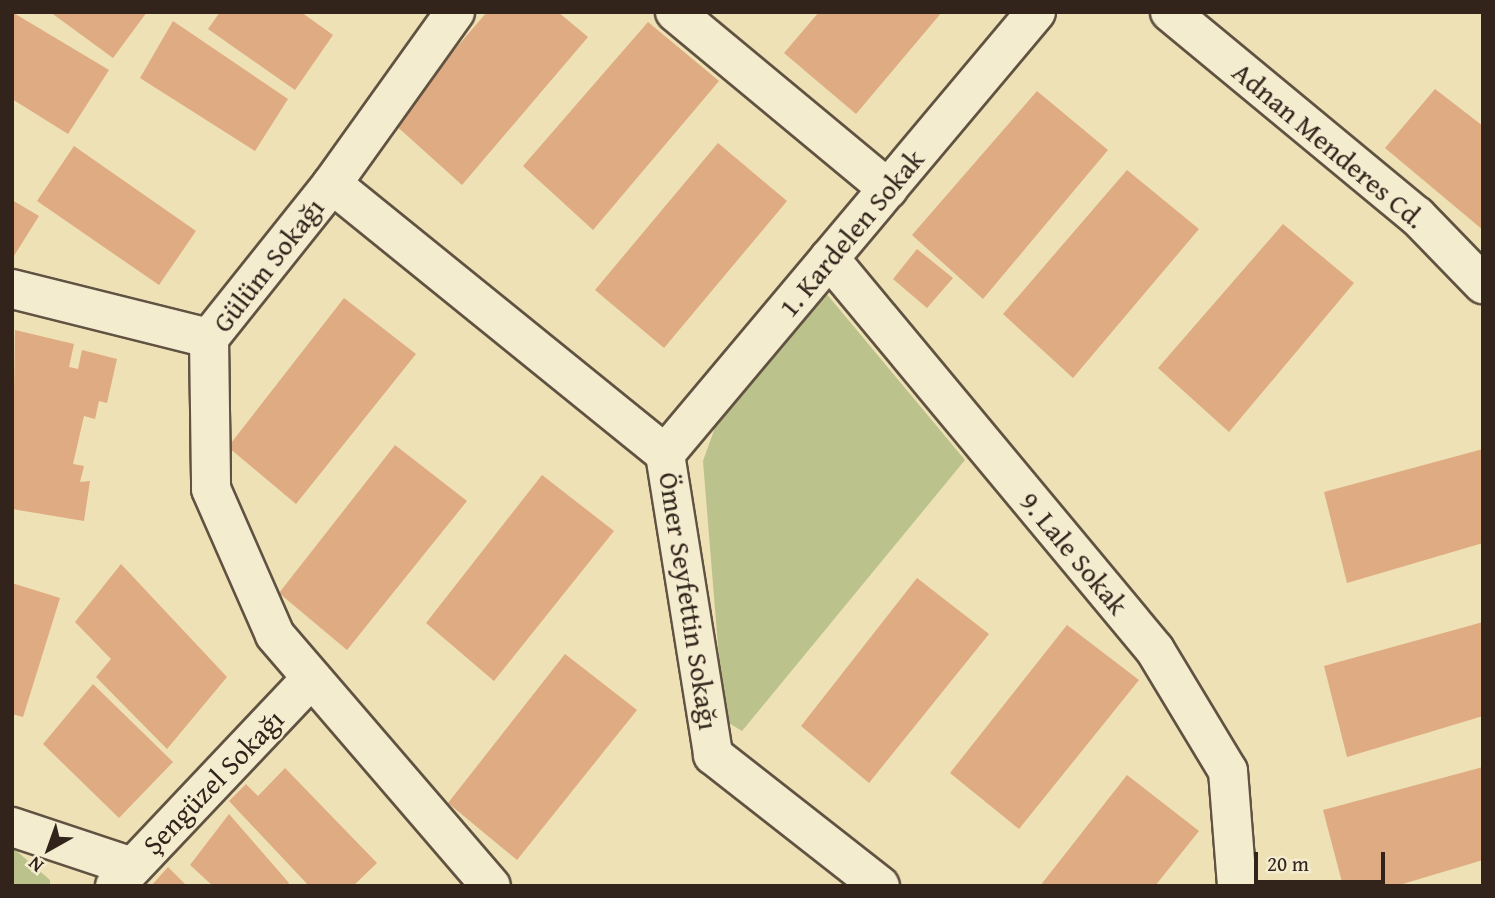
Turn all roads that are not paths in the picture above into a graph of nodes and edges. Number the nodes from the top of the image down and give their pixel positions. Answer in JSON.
{"nodes":[{"id":1,"x":455,"y":12,"type":"edge"},
{"id":2,"x":675,"y":12,"type":"edge"},
{"id":3,"x":1036,"y":12,"type":"edge"},
{"id":4,"x":1170,"y":12,"type":"edge"},
{"id":5,"x":332,"y":184,"type":"junction"},
{"id":6,"x":888,"y":188,"type":"junction"},
{"id":7,"x":829,"y":258,"type":"junction"},
{"id":8,"x":1483,"y":284,"type":"edge"},
{"id":9,"x":12,"y":289,"type":"edge"},
{"id":10,"x":209,"y":338,"type":"junction"},
{"id":11,"x":665,"y":454,"type":"junction"},
{"id":12,"x":312,"y":678,"type":"junction"},
{"id":13,"x":12,"y":827,"type":"edge"},
{"id":14,"x":124,"y":876,"type":"edge"},
{"id":15,"x":491,"y":886,"type":"edge"},
{"id":16,"x":880,"y":886,"type":"edge"},
{"id":17,"x":1237,"y":886,"type":"edge"}],
"edges":[{"from":1,"to":5,"type":"street","name":"Gülüm Sokağı"},
{"from":2,"to":6,"type":"street"},
{"from":3,"to":6,"type":"street","name":"1. Kardelen Sokak"},
{"from":4,"to":8,"type":"street","name":"Adnan Menderes Cd."},
{"from":5,"to":10,"type":"street","name":"Gülüm Sokağı"},
{"from":5,"to":11,"type":"street","name":"Ömer Seyfettin Sokağı"},
{"from":6,"to":7,"type":"street","name":"1. Kardelen Sokak"},
{"from":7,"to":11,"type":"street","name":"1. Kardelen Sokak"},
{"from":7,"to":17,"type":"street","name":"9. Lale Sokak"},
{"from":9,"to":10,"type":"street"},
{"from":10,"to":12,"type":"street","name":"Gülüm Sokağı"},
{"from":11,"to":16,"type":"street","name":"Ömer Seyfettin Sokağı"},
{"from":12,"to":14,"type":"street","name":"Şengüzel Sokağı"},
{"from":12,"to":15,"type":"street","name":"Gülüm Sokağı"},
{"from":13,"to":14,"type":"street"}]}
